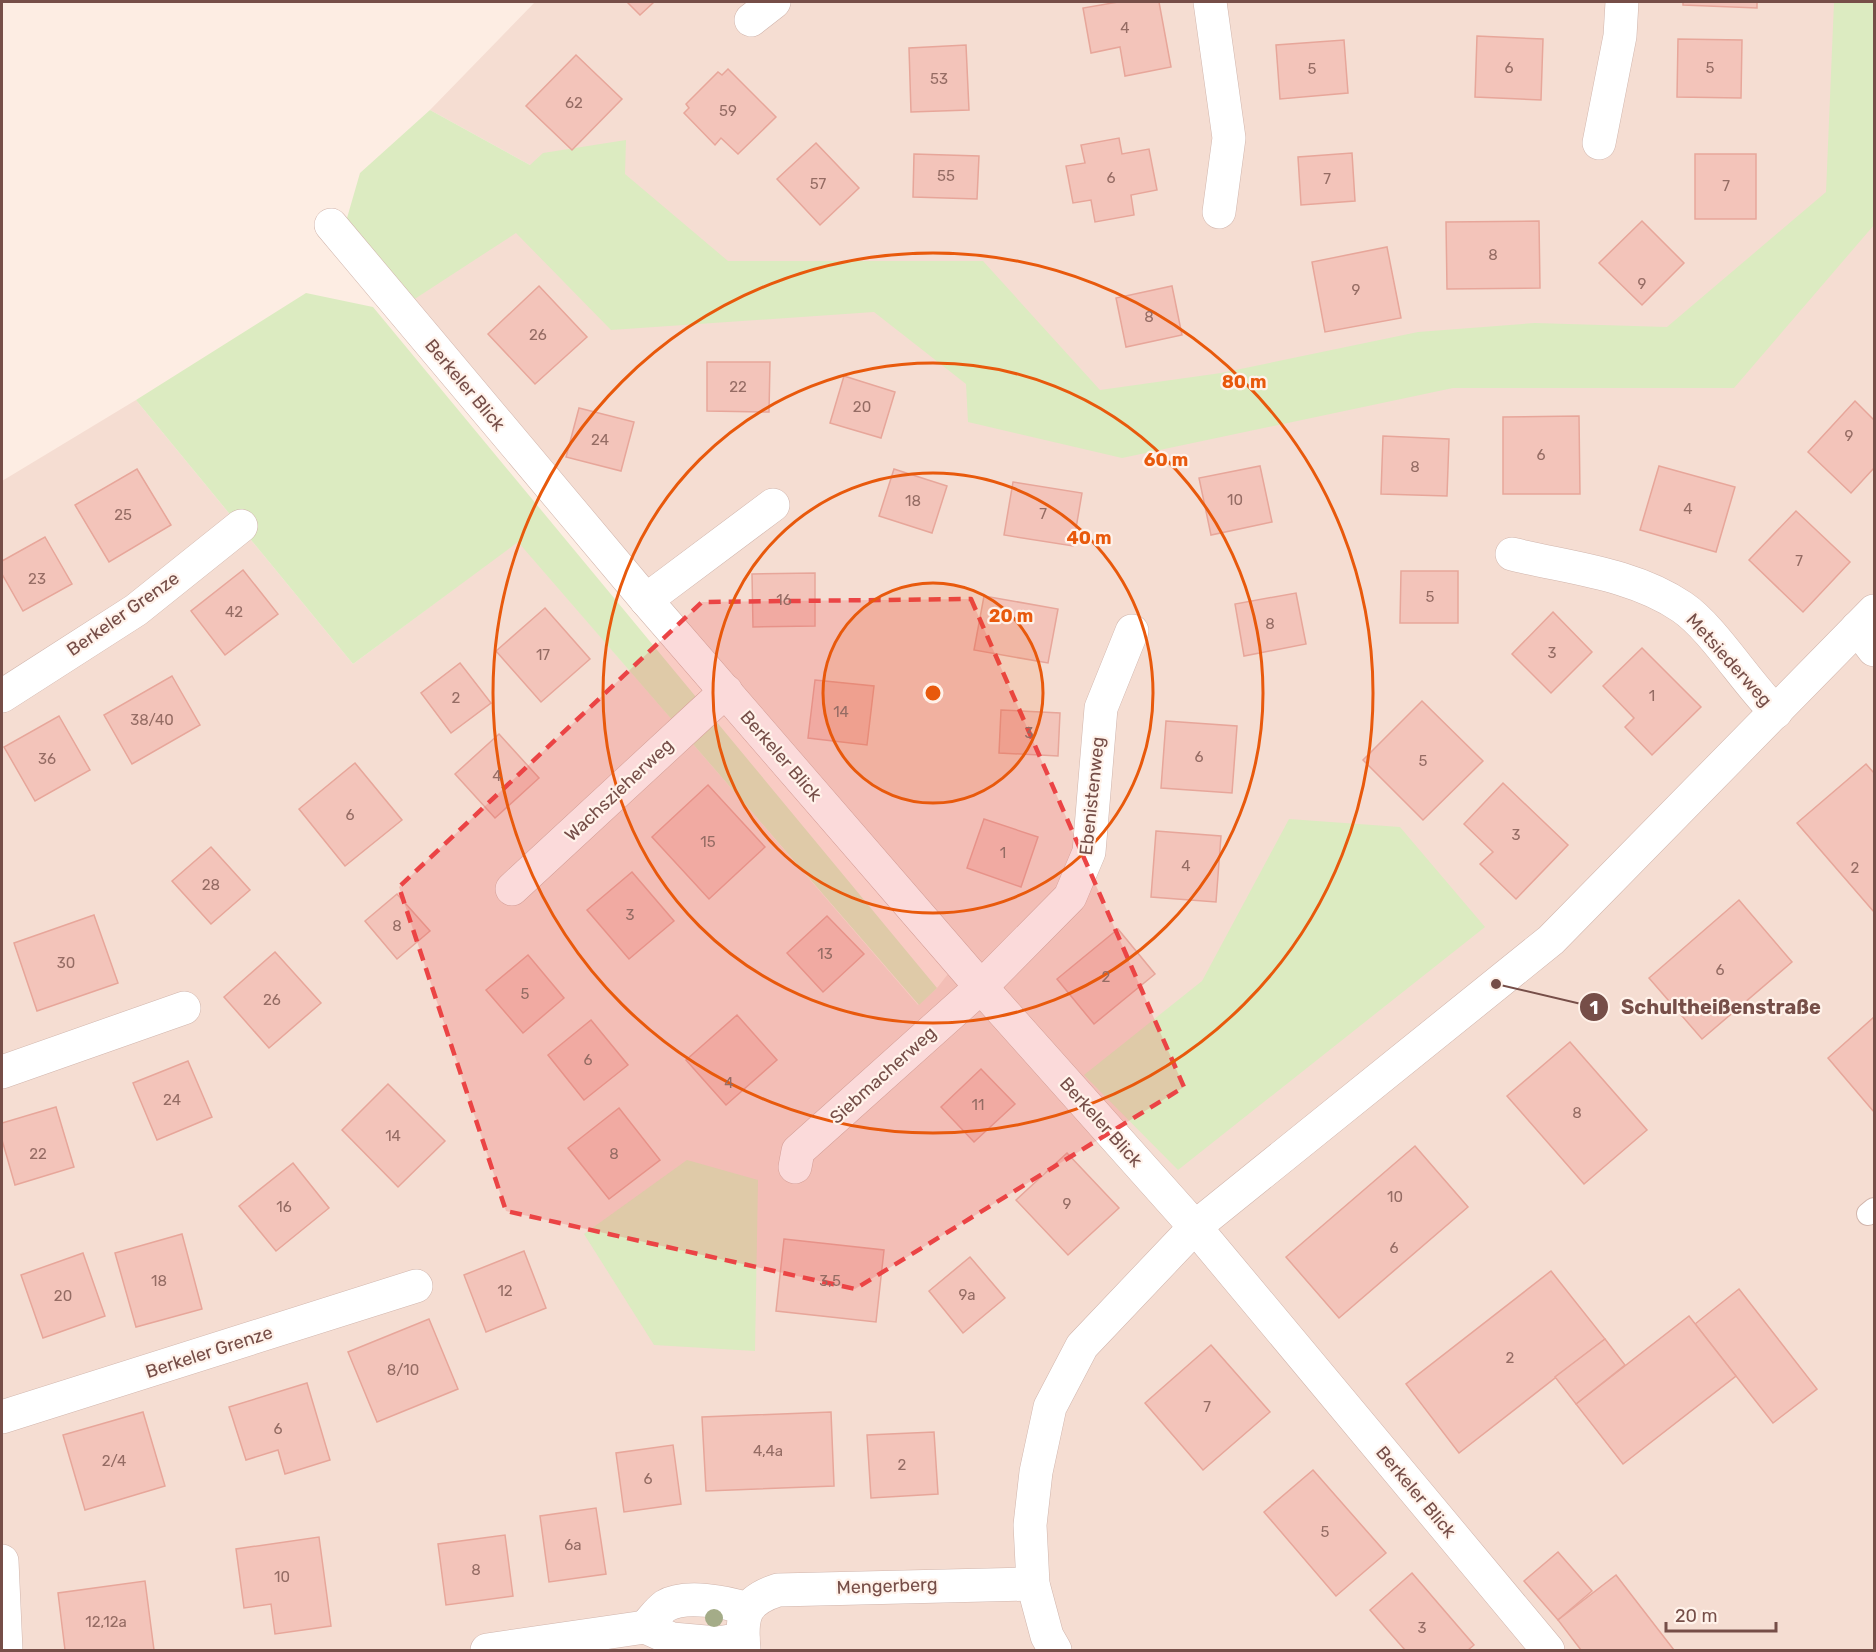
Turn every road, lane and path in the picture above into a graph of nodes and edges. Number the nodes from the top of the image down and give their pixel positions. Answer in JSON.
{"nodes":[{"id":1,"x":1210,"y":2,"type":"edge"},
{"id":2,"x":1622,"y":2,"type":"edge"},
{"id":3,"x":1599,"y":143,"type":"dead end"},
{"id":4,"x":1219,"y":212,"type":"dead end"},
{"id":5,"x":332,"y":225,"type":"dead end"},
{"id":6,"x":773,"y":505,"type":"dead end"},
{"id":7,"x":241,"y":526,"type":"dead end"},
{"id":8,"x":1512,"y":554,"type":"dead end"},
{"id":9,"x":646,"y":600,"type":"junction"},
{"id":10,"x":1869,"y":630,"type":"edge"},
{"id":11,"x":1132,"y":631,"type":"dead end"},
{"id":12,"x":726,"y":691,"type":"junction"},
{"id":13,"x":2,"y":696,"type":"edge"},
{"id":14,"x":1776,"y":712,"type":"junction"},
{"id":15,"x":512,"y":889,"type":"dead end"},
{"id":16,"x":981,"y":987,"type":"junction"},
{"id":17,"x":184,"y":1008,"type":"dead end"},
{"id":18,"x":2,"y":1072,"type":"edge"},
{"id":19,"x":795,"y":1167,"type":"dead end"},
{"id":20,"x":1195,"y":1227,"type":"junction"},
{"id":21,"x":416,"y":1286,"type":"dead end"},
{"id":22,"x":2,"y":1417,"type":"edge"},
{"id":23,"x":2,"y":1561,"type":"edge"},
{"id":24,"x":1033,"y":1584,"type":"junction"},
{"id":25,"x":744,"y":1631,"type":"edge"},
{"id":26,"x":6,"y":1650,"type":"edge"},
{"id":27,"x":487,"y":1650,"type":"edge"},
{"id":28,"x":1055,"y":1650,"type":"edge"},
{"id":29,"x":1548,"y":1650,"type":"edge"}],
"edges":[{"from":1,"to":4,"type":"street"},
{"from":2,"to":3,"type":"street"},
{"from":5,"to":9,"type":"street","name":"Berkeler Blick"},
{"from":6,"to":9,"type":"street"},
{"from":7,"to":13,"type":"street","name":"Berkeler Grenze"},
{"from":8,"to":14,"type":"street","name":"Metsiederweg"},
{"from":9,"to":12,"type":"street","name":"Berkeler Blick"},
{"from":10,"to":14,"type":"street"},
{"from":11,"to":16,"type":"street","name":"Ebenistenweg"},
{"from":12,"to":15,"type":"street","name":"Wachszieherweg"},
{"from":12,"to":16,"type":"street","name":"Berkeler Blick"},
{"from":14,"to":20,"type":"street"},
{"from":16,"to":19,"type":"street","name":"Siebmacherweg"},
{"from":16,"to":20,"type":"street","name":"Berkeler Blick"},
{"from":17,"to":18,"type":"street"},
{"from":20,"to":24,"type":"street"},
{"from":20,"to":29,"type":"street","name":"Berkeler Blick"},
{"from":21,"to":22,"type":"street","name":"Berkeler Grenze"},
{"from":23,"to":26,"type":"street"},
{"from":24,"to":25,"type":"street","name":"Mengerberg"},
{"from":24,"to":28,"type":"street"},
{"from":25,"to":27,"type":"street","name":"Mengerberg"}]}
